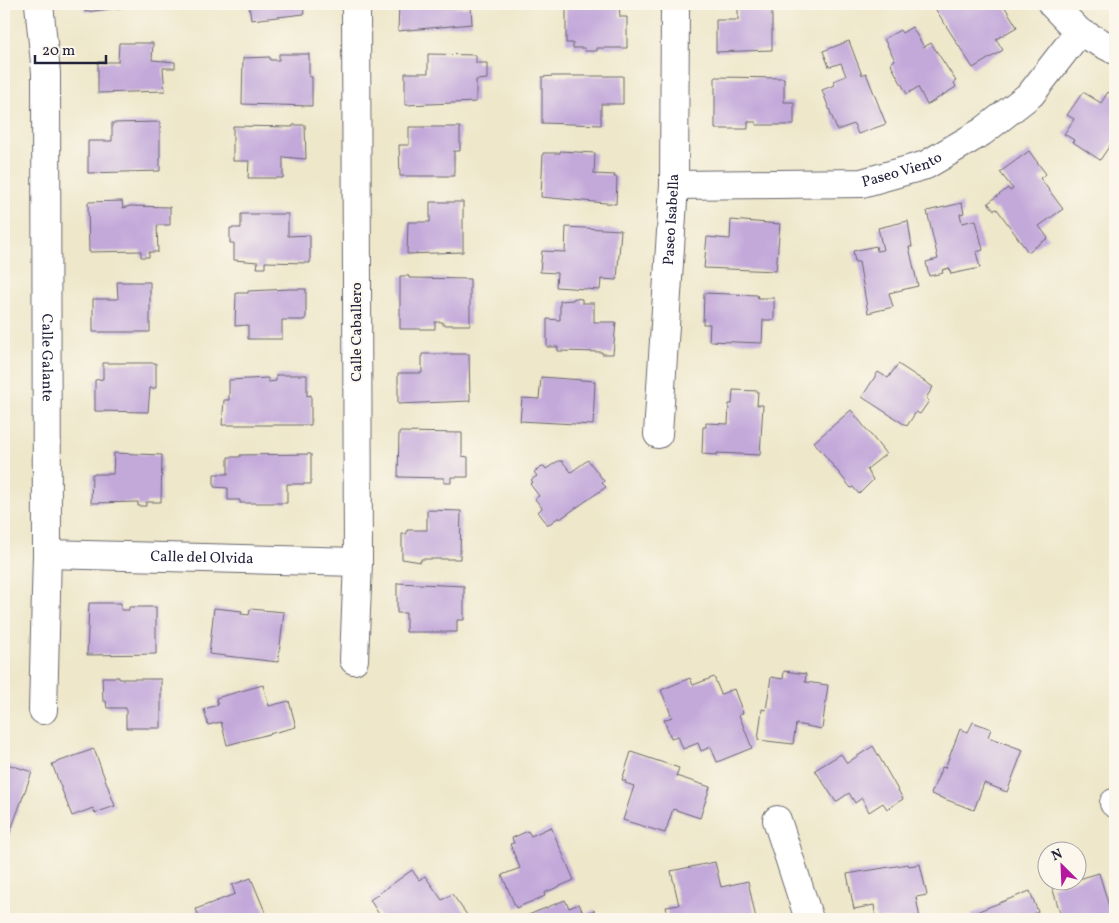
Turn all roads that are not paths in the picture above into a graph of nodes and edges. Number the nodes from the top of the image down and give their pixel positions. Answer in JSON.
{"nodes":[{"id":1,"x":39,"y":4,"type":"edge"},
{"id":2,"x":356,"y":4,"type":"edge"},
{"id":3,"x":675,"y":4,"type":"edge"},
{"id":4,"x":1052,"y":4,"type":"edge"},
{"id":5,"x":1079,"y":32,"type":"junction"},
{"id":6,"x":1115,"y":50,"type":"edge"},
{"id":7,"x":674,"y":185,"type":"junction"},
{"id":8,"x":658,"y":434,"type":"dead end"},
{"id":9,"x":46,"y":554,"type":"junction"},
{"id":10,"x":358,"y":562,"type":"junction"},
{"id":11,"x":354,"y":660,"type":"dead end"},
{"id":12,"x":43,"y":710,"type":"dead end"},
{"id":13,"x":776,"y":820,"type":"dead end"},
{"id":14,"x":809,"y":919,"type":"edge"}],
"edges":[{"from":1,"to":9,"type":"street","name":"Calle Galante"},
{"from":2,"to":10,"type":"street","name":"Calle Caballero"},
{"from":3,"to":7,"type":"street","name":"Paseo Isabella"},
{"from":4,"to":5,"type":"street"},
{"from":5,"to":6,"type":"street"},
{"from":5,"to":7,"type":"street","name":"Paseo Viento"},
{"from":7,"to":8,"type":"street","name":"Paseo Isabella"},
{"from":9,"to":10,"type":"street","name":"Calle del Olvida"},
{"from":9,"to":12,"type":"street","name":"Calle Galante"},
{"from":10,"to":11,"type":"street","name":"Calle Caballero"},
{"from":13,"to":14,"type":"street"}]}
